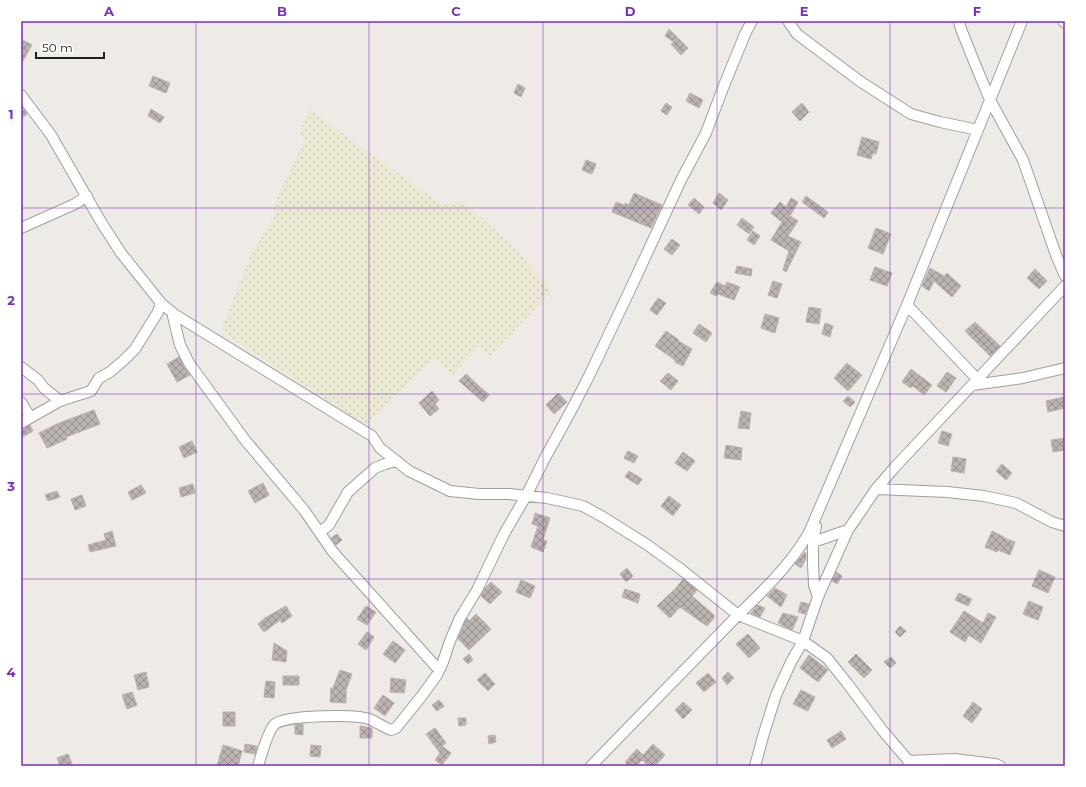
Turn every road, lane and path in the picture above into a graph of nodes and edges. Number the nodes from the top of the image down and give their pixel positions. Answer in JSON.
{"nodes":[{"id":1,"x":752,"y":21,"type":"edge"},
{"id":2,"x":788,"y":21,"type":"edge"},
{"id":3,"x":959,"y":21,"type":"edge"},
{"id":4,"x":1022,"y":21,"type":"edge"},
{"id":5,"x":21,"y":95,"type":"edge"},
{"id":6,"x":990,"y":100,"type":"junction"},
{"id":7,"x":978,"y":130,"type":"junction"},
{"id":8,"x":87,"y":196,"type":"junction"},
{"id":9,"x":21,"y":228,"type":"edge"},
{"id":10,"x":1065,"y":276,"type":"edge"},
{"id":11,"x":1065,"y":286,"type":"edge"},
{"id":12,"x":160,"y":303,"type":"junction"},
{"id":13,"x":907,"y":305,"type":"junction"},
{"id":14,"x":172,"y":312,"type":"junction"},
{"id":15,"x":21,"y":367,"type":"edge"},
{"id":16,"x":1065,"y":368,"type":"edge"},
{"id":17,"x":975,"y":382,"type":"junction"},
{"id":18,"x":60,"y":401,"type":"junction"},
{"id":19,"x":21,"y":402,"type":"edge"},
{"id":20,"x":25,"y":420,"type":"edge"},
{"id":21,"x":398,"y":461,"type":"junction"},
{"id":22,"x":876,"y":489,"type":"junction"},
{"id":23,"x":526,"y":496,"type":"junction"},
{"id":24,"x":818,"y":514,"type":"junction"},
{"id":25,"x":1065,"y":526,"type":"edge"},
{"id":26,"x":848,"y":530,"type":"junction"},
{"id":27,"x":320,"y":532,"type":"junction"},
{"id":28,"x":813,"y":542,"type":"junction"},
{"id":29,"x":818,"y":597,"type":"junction"},
{"id":30,"x":738,"y":615,"type":"junction"},
{"id":31,"x":803,"y":641,"type":"junction"},
{"id":32,"x":439,"y":670,"type":"junction"},
{"id":33,"x":910,"y":763,"type":"edge"},
{"id":34,"x":258,"y":766,"type":"edge"},
{"id":35,"x":591,"y":766,"type":"edge"},
{"id":36,"x":755,"y":766,"type":"edge"},
{"id":37,"x":1000,"y":766,"type":"edge"}],
"edges":[{"from":1,"to":23,"type":"street"},
{"from":2,"to":7,"type":"street"},
{"from":3,"to":6,"type":"street"},
{"from":4,"to":6,"type":"street"},
{"from":5,"to":8,"type":"street"},
{"from":6,"to":7,"type":"street"},
{"from":6,"to":10,"type":"street"},
{"from":7,"to":13,"type":"street"},
{"from":8,"to":9,"type":"street"},
{"from":8,"to":12,"type":"street"},
{"from":11,"to":17,"type":"street"},
{"from":12,"to":14,"type":"street"},
{"from":12,"to":18,"type":"street"},
{"from":13,"to":17,"type":"street"},
{"from":13,"to":24,"type":"street"},
{"from":14,"to":21,"type":"street"},
{"from":14,"to":27,"type":"street"},
{"from":15,"to":18,"type":"street"},
{"from":16,"to":17,"type":"street"},
{"from":17,"to":22,"type":"street"},
{"from":18,"to":20,"type":"street"},
{"from":19,"to":20,"type":"street"},
{"from":21,"to":23,"type":"street"},
{"from":21,"to":27,"type":"street"},
{"from":22,"to":25,"type":"street"},
{"from":22,"to":26,"type":"street"},
{"from":23,"to":30,"type":"street"},
{"from":23,"to":32,"type":"street"},
{"from":24,"to":28,"type":"street"},
{"from":24,"to":30,"type":"street"},
{"from":26,"to":28,"type":"street"},
{"from":26,"to":29,"type":"street"},
{"from":27,"to":32,"type":"street"},
{"from":28,"to":29,"type":"street"},
{"from":29,"to":31,"type":"street"},
{"from":30,"to":31,"type":"street"},
{"from":30,"to":35,"type":"street"},
{"from":31,"to":33,"type":"street"},
{"from":31,"to":36,"type":"street"},
{"from":32,"to":34,"type":"street"},
{"from":33,"to":37,"type":"street"}]}
